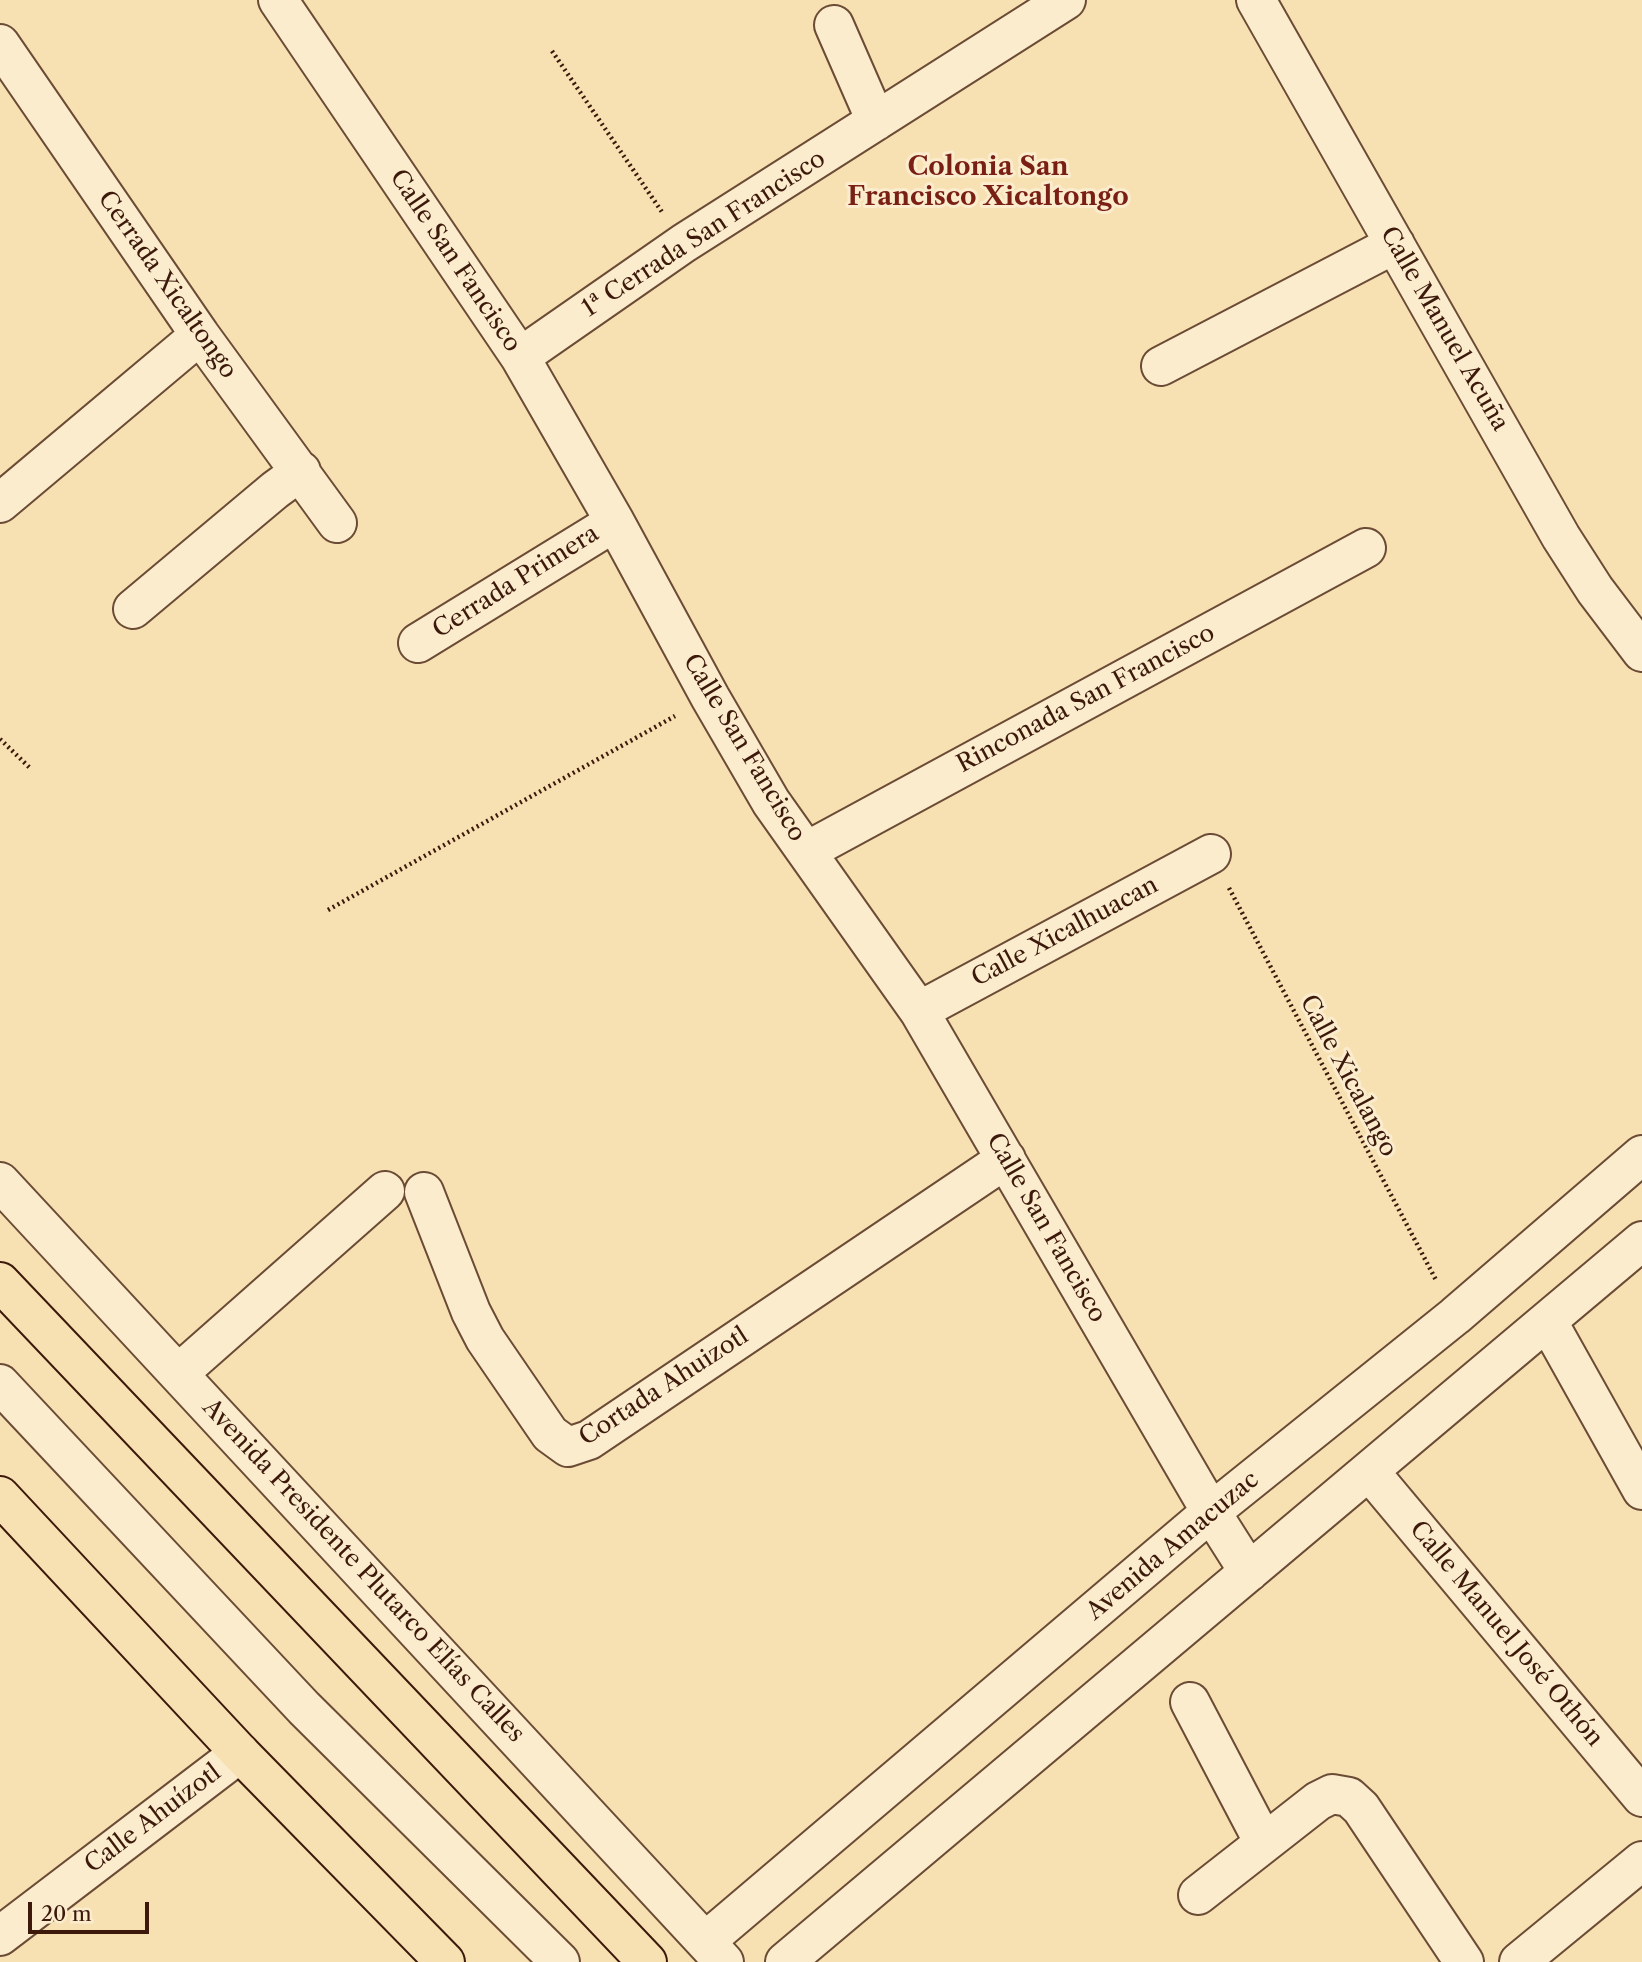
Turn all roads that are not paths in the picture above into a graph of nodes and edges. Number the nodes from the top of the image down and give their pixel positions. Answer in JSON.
{"nodes":[{"id":1,"x":278,"y":0,"type":"edge"},
{"id":2,"x":1066,"y":0,"type":"edge"},
{"id":3,"x":1256,"y":0,"type":"edge"},
{"id":4,"x":834,"y":25,"type":"dead end"},
{"id":5,"x":0,"y":44,"type":"edge"},
{"id":6,"x":876,"y":121,"type":"junction"},
{"id":7,"x":1395,"y":244,"type":"junction"},
{"id":8,"x":200,"y":335,"type":"junction"},
{"id":9,"x":520,"y":357,"type":"junction"},
{"id":10,"x":1161,"y":366,"type":"dead end"},
{"id":11,"x":301,"y":471,"type":"junction"},
{"id":12,"x":0,"y":503,"type":"edge"},
{"id":13,"x":615,"y":522,"type":"junction"},
{"id":14,"x":337,"y":523,"type":"dead end"},
{"id":15,"x":1366,"y":548,"type":"dead end"},
{"id":16,"x":133,"y":609,"type":"dead end"},
{"id":17,"x":418,"y":643,"type":"dead end"},
{"id":18,"x":1642,"y":652,"type":"edge"},
{"id":19,"x":807,"y":851,"type":"junction"},
{"id":20,"x":1211,"y":854,"type":"road end"},
{"id":21,"x":919,"y":1011,"type":"junction"},
{"id":22,"x":1642,"y":1155,"type":"edge"},
{"id":23,"x":1006,"y":1159,"type":"junction"},
{"id":24,"x":0,"y":1182,"type":"edge"},
{"id":25,"x":385,"y":1191,"type":"dead end"},
{"id":26,"x":424,"y":1192,"type":"dead end"},
{"id":27,"x":1642,"y":1241,"type":"edge"},
{"id":28,"x":0,"y":1282,"type":"edge"},
{"id":29,"x":1548,"y":1322,"type":"junction"},
{"id":30,"x":179,"y":1373,"type":"junction"},
{"id":31,"x":0,"y":1384,"type":"edge"},
{"id":32,"x":1369,"y":1471,"type":"junction"},
{"id":33,"x":1642,"y":1490,"type":"edge"},
{"id":34,"x":0,"y":1496,"type":"edge"},
{"id":35,"x":1211,"y":1512,"type":"junction"},
{"id":36,"x":1249,"y":1572,"type":"junction"},
{"id":37,"x":1190,"y":1702,"type":"dead end"},
{"id":38,"x":240,"y":1753,"type":"junction"},
{"id":39,"x":1642,"y":1797,"type":"edge"},
{"id":40,"x":1264,"y":1843,"type":"junction"},
{"id":41,"x":1642,"y":1861,"type":"edge"},
{"id":42,"x":1198,"y":1895,"type":"dead end"},
{"id":43,"x":0,"y":1936,"type":"edge"},
{"id":44,"x":715,"y":1951,"type":"edge"},
{"id":45,"x":445,"y":1962,"type":"edge"},
{"id":46,"x":559,"y":1962,"type":"edge"},
{"id":47,"x":647,"y":1962,"type":"edge"},
{"id":48,"x":785,"y":1962,"type":"edge"},
{"id":49,"x":1464,"y":1962,"type":"edge"},
{"id":50,"x":1519,"y":1962,"type":"edge"}],
"edges":[{"from":1,"to":9,"type":"street","name":"Calle San Fancisco"},
{"from":2,"to":6,"type":"street","name":"1ª Cerrada San Francisco"},
{"from":3,"to":7,"type":"street","name":"Calle Manuel Acuña"},
{"from":4,"to":6,"type":"street"},
{"from":5,"to":8,"type":"street","name":"Cerrada Xicaltongo"},
{"from":6,"to":9,"type":"street","name":"1ª Cerrada San Francisco"},
{"from":7,"to":10,"type":"street"},
{"from":7,"to":18,"type":"street","name":"Calle Manuel Acuña"},
{"from":8,"to":11,"type":"street","name":"Cerrada Xicaltongo"},
{"from":8,"to":12,"type":"street"},
{"from":9,"to":13,"type":"street","name":"Calle San Fancisco"},
{"from":11,"to":14,"type":"street","name":"Cerrada Xicaltongo"},
{"from":11,"to":16,"type":"street"},
{"from":13,"to":17,"type":"street","name":"Cerrada Primera"},
{"from":13,"to":19,"type":"street","name":"Calle San Fancisco"},
{"from":15,"to":19,"type":"street","name":"Rinconada San Francisco"},
{"from":19,"to":21,"type":"street","name":"Calle San Fancisco"},
{"from":20,"to":21,"type":"street","name":"Calle Xicalhuacan"},
{"from":21,"to":23,"type":"street","name":"Calle San Fancisco"},
{"from":22,"to":35,"type":"street","name":"Avenida Amacuzac"},
{"from":23,"to":26,"type":"street","name":"Cortada Ahuizotl"},
{"from":23,"to":35,"type":"street","name":"Calle San Fancisco"},
{"from":24,"to":30,"type":"street","name":"Avenida Presidente Plutarco Elías Calles"},
{"from":25,"to":30,"type":"street"},
{"from":27,"to":29,"type":"street"},
{"from":28,"to":47,"type":"main road"},
{"from":29,"to":32,"type":"street"},
{"from":29,"to":33,"type":"street"},
{"from":30,"to":44,"type":"street","name":"Avenida Presidente Plutarco Elías Calles"},
{"from":31,"to":46,"type":"street"},
{"from":32,"to":36,"type":"street"},
{"from":32,"to":39,"type":"street","name":"Calle Manuel José Othón"},
{"from":34,"to":38,"type":"main road"},
{"from":35,"to":36,"type":"street","name":"Calle San Fancisco"},
{"from":35,"to":44,"type":"street","name":"Avenida Amacuzac"},
{"from":36,"to":48,"type":"street"},
{"from":37,"to":40,"type":"street"},
{"from":38,"to":43,"type":"street","name":"Calle Ahuízotl"},
{"from":38,"to":45,"type":"main road"},
{"from":40,"to":42,"type":"street"},
{"from":40,"to":49,"type":"street"},
{"from":41,"to":50,"type":"street"}]}
